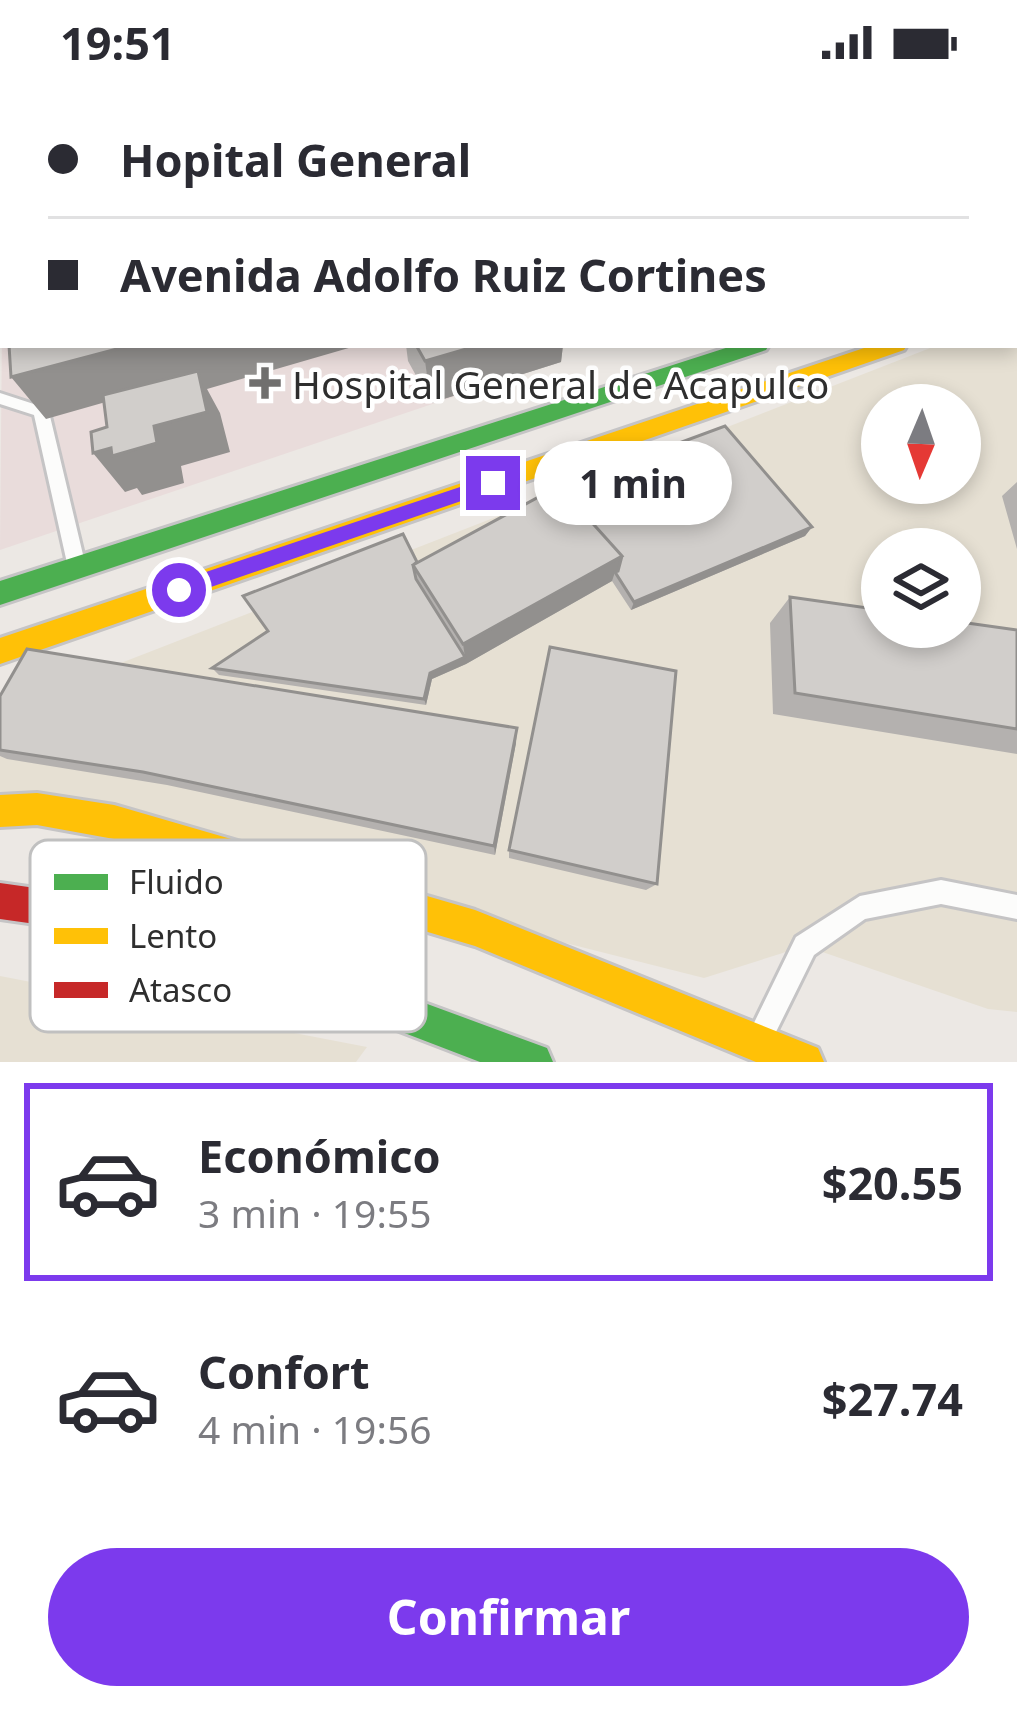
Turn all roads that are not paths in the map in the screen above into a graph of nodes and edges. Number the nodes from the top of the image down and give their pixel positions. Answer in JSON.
{"nodes":[{"id":1,"x":749,"y":348,"type":"edge"},
{"id":2,"x":887,"y":348,"type":"edge"},
{"id":3,"x":0,"y":398,"type":"edge"},
{"id":4,"x":77,"y":567,"type":"junction"},
{"id":5,"x":0,"y":593,"type":"edge"},
{"id":6,"x":0,"y":651,"type":"edge"},
{"id":7,"x":0,"y":811,"type":"edge"},
{"id":8,"x":175,"y":840,"type":"edge"},
{"id":9,"x":0,"y":901,"type":"edge"},
{"id":10,"x":30,"y":905,"type":"edge"},
{"id":11,"x":1017,"y":907,"type":"edge"},
{"id":12,"x":426,"y":914,"type":"edge"},
{"id":13,"x":426,"y":1032,"type":"edge"},
{"id":14,"x":758,"y":1042,"type":"junction"},
{"id":15,"x":533,"y":1062,"type":"edge"},
{"id":16,"x":804,"y":1062,"type":"edge"}],
"edges":[{"from":1,"to":4,"type":"main road"},
{"from":2,"to":6,"type":"main road"},
{"from":3,"to":4,"type":"lane"},
{"from":4,"to":5,"type":"main road"},
{"from":7,"to":8,"type":"main road"},
{"from":9,"to":10,"type":"main road"},
{"from":11,"to":14,"type":"lane"},
{"from":12,"to":14,"type":"main road"},
{"from":13,"to":15,"type":"main road"},
{"from":14,"to":16,"type":"main road"}]}
